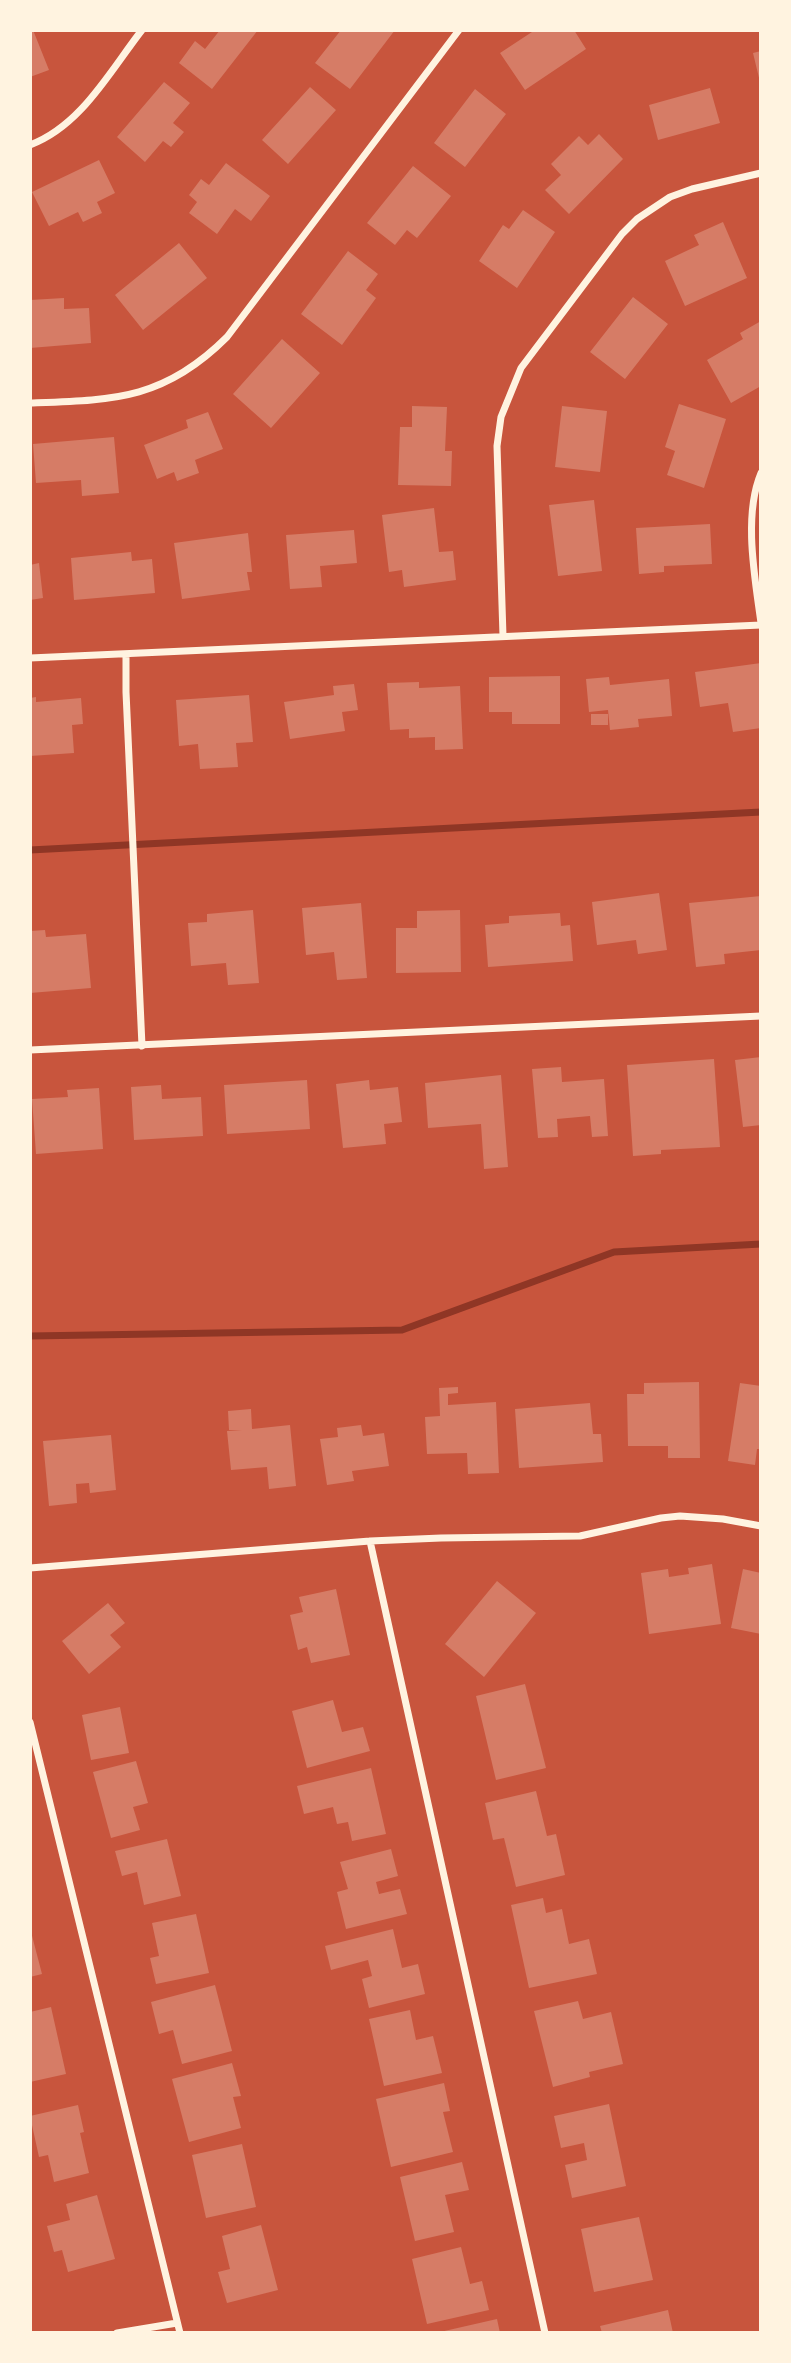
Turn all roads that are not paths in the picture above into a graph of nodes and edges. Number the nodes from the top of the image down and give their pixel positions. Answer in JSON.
{"nodes":[{"id":1,"x":142,"y":30,"type":"edge"},
{"id":2,"x":459,"y":30,"type":"edge"},
{"id":3,"x":30,"y":145,"type":"edge"},
{"id":4,"x":761,"y":173,"type":"edge"},
{"id":5,"x":30,"y":403,"type":"edge"},
{"id":6,"x":761,"y":473,"type":"edge"},
{"id":7,"x":761,"y":624,"type":"edge"},
{"id":8,"x":503,"y":636,"type":"junction"},
{"id":9,"x":126,"y":654,"type":"junction"},
{"id":10,"x":30,"y":658,"type":"edge"},
{"id":11,"x":761,"y":1016,"type":"edge"},
{"id":12,"x":142,"y":1046,"type":"junction"},
{"id":13,"x":30,"y":1050,"type":"edge"},
{"id":14,"x":761,"y":1526,"type":"edge"},
{"id":15,"x":370,"y":1541,"type":"junction"},
{"id":16,"x":30,"y":1568,"type":"edge"},
{"id":17,"x":30,"y":1722,"type":"edge"},
{"id":18,"x":177,"y":2323,"type":"junction"},
{"id":19,"x":117,"y":2333,"type":"edge"},
{"id":20,"x":180,"y":2333,"type":"edge"},
{"id":21,"x":545,"y":2333,"type":"edge"}],
"edges":[{"from":1,"to":3,"type":"street"},
{"from":2,"to":5,"type":"street"},
{"from":4,"to":8,"type":"street"},
{"from":6,"to":7,"type":"street"},
{"from":7,"to":8,"type":"street"},
{"from":8,"to":9,"type":"street"},
{"from":9,"to":10,"type":"street"},
{"from":9,"to":12,"type":"street"},
{"from":11,"to":12,"type":"street"},
{"from":12,"to":13,"type":"street"},
{"from":14,"to":15,"type":"street"},
{"from":15,"to":16,"type":"street"},
{"from":15,"to":21,"type":"street"},
{"from":17,"to":18,"type":"street"},
{"from":18,"to":19,"type":"street"},
{"from":18,"to":20,"type":"street"}]}
